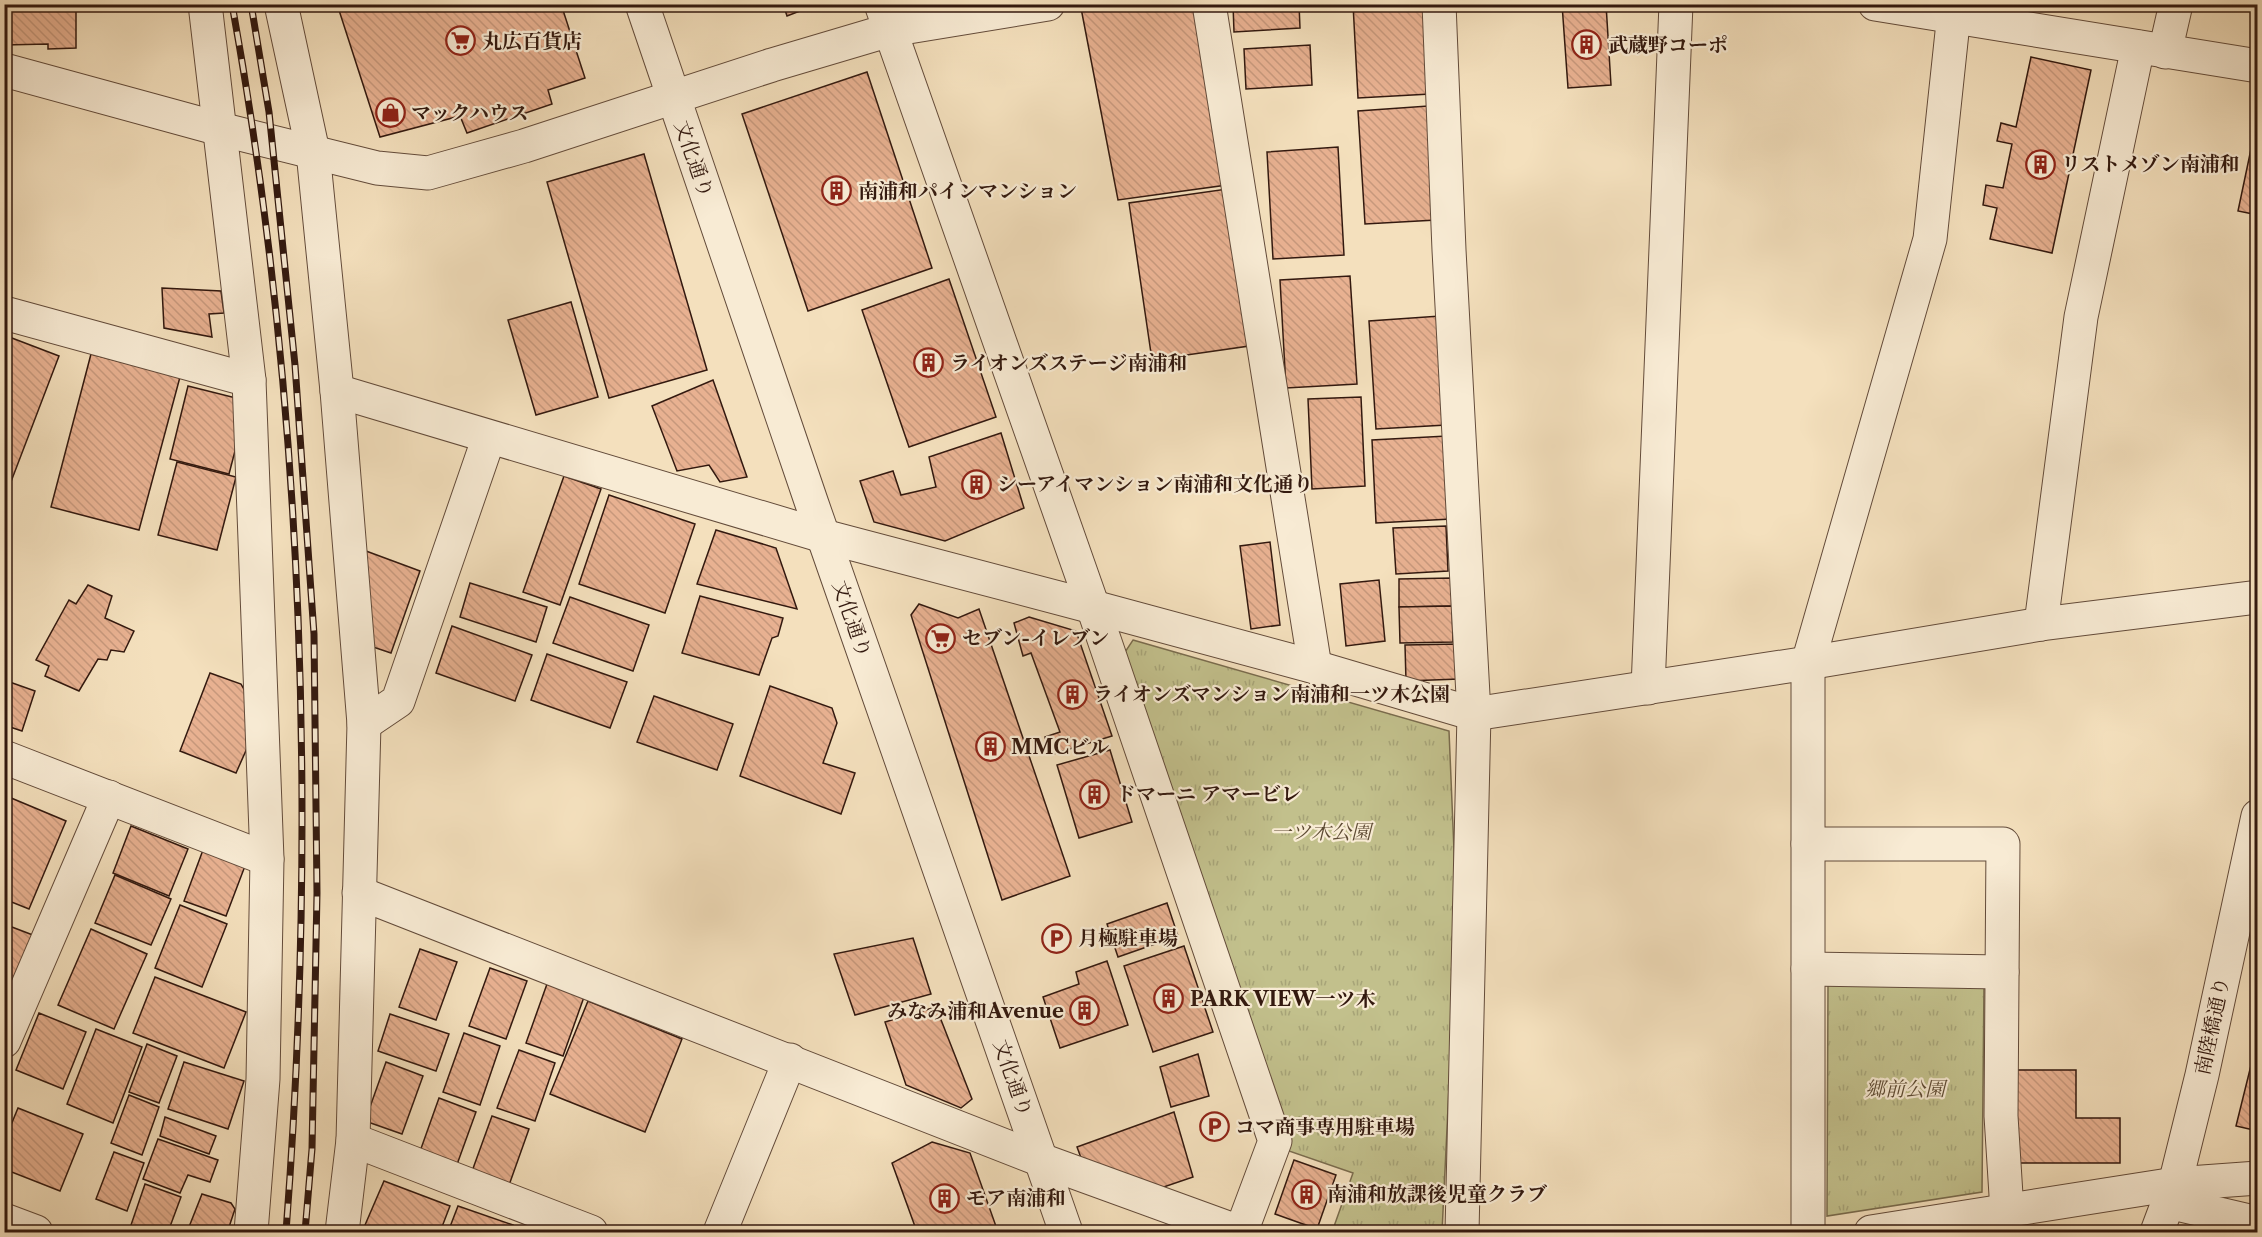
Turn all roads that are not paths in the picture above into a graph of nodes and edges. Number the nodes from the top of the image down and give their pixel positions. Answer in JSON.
{"nodes":[{"id":1,"x":205,"y":4,"type":"edge"},
{"id":2,"x":281,"y":4,"type":"edge"},
{"id":3,"x":642,"y":4,"type":"edge"},
{"id":4,"x":1048,"y":4,"type":"edge"},
{"id":5,"x":1209,"y":4,"type":"edge"},
{"id":6,"x":1438,"y":4,"type":"edge"},
{"id":7,"x":1676,"y":4,"type":"edge"},
{"id":8,"x":1875,"y":4,"type":"edge"},
{"id":9,"x":2176,"y":4,"type":"edge"},
{"id":10,"x":1954,"y":11,"type":"edge"},
{"id":11,"x":886,"y":17,"type":"edge"},
{"id":12,"x":2152,"y":49,"type":"junction"},
{"id":13,"x":2258,"y":66,"type":"edge"},
{"id":14,"x":4,"y":70,"type":"edge"},
{"id":15,"x":673,"y":97,"type":"junction"},
{"id":16,"x":220,"y":129,"type":"junction"},
{"id":17,"x":313,"y":152,"type":"junction"},
{"id":18,"x":4,"y":313,"type":"edge"},
{"id":19,"x":249,"y":380,"type":"junction"},
{"id":20,"x":337,"y":391,"type":"junction"},
{"id":21,"x":489,"y":437,"type":"junction"},
{"id":22,"x":823,"y":536,"type":"junction"},
{"id":23,"x":2258,"y":597,"type":"edge"},
{"id":24,"x":1093,"y":607,"type":"junction"},
{"id":25,"x":2041,"y":624,"type":"junction"},
{"id":26,"x":1808,"y":663,"type":"junction"},
{"id":27,"x":1315,"y":668,"type":"junction"},
{"id":28,"x":1648,"y":688,"type":"junction"},
{"id":29,"x":1474,"y":714,"type":"junction"},
{"id":30,"x":364,"y":724,"type":"junction"},
{"id":31,"x":4,"y":757,"type":"edge"},
{"id":32,"x":109,"y":797,"type":"junction"},
{"id":33,"x":2258,"y":816,"type":"edge"},
{"id":34,"x":1808,"y":844,"type":"junction"},
{"id":35,"x":267,"y":859,"type":"junction"},
{"id":36,"x":359,"y":894,"type":"junction"},
{"id":37,"x":1808,"y":969,"type":"junction"},
{"id":38,"x":2002,"y":972,"type":"junction"},
{"id":39,"x":4,"y":1041,"type":"edge"},
{"id":40,"x":790,"y":1060,"type":"junction"},
{"id":41,"x":353,"y":1140,"type":"junction"},
{"id":42,"x":1041,"y":1160,"type":"junction"},
{"id":43,"x":2258,"y":1178,"type":"edge"},
{"id":44,"x":2172,"y":1193,"type":"junction"},
{"id":45,"x":2007,"y":1211,"type":"junction"},
{"id":46,"x":4,"y":1220,"type":"edge"},
{"id":47,"x":2258,"y":1223,"type":"edge"},
{"id":48,"x":36,"y":1233,"type":"edge"},
{"id":49,"x":251,"y":1233,"type":"edge"},
{"id":50,"x":342,"y":1233,"type":"edge"},
{"id":51,"x":591,"y":1233,"type":"edge"},
{"id":52,"x":720,"y":1233,"type":"edge"},
{"id":53,"x":1066,"y":1233,"type":"edge"},
{"id":54,"x":1240,"y":1233,"type":"edge"},
{"id":55,"x":1462,"y":1233,"type":"edge"},
{"id":56,"x":1808,"y":1233,"type":"edge"},
{"id":57,"x":1871,"y":1233,"type":"edge"},
{"id":58,"x":2157,"y":1233,"type":"edge"}],
"edges":[{"from":1,"to":16,"type":"street"},
{"from":2,"to":17,"type":"street"},
{"from":3,"to":15,"type":"street","name":"文化通り"},
{"from":4,"to":11,"type":"street"},
{"from":5,"to":27,"type":"street"},
{"from":6,"to":29,"type":"street"},
{"from":7,"to":28,"type":"street"},
{"from":8,"to":10,"type":"street"},
{"from":9,"to":12,"type":"street"},
{"from":10,"to":12,"type":"street"},
{"from":10,"to":26,"type":"street"},
{"from":11,"to":15,"type":"street"},
{"from":11,"to":24,"type":"street"},
{"from":12,"to":13,"type":"street"},
{"from":12,"to":25,"type":"street"},
{"from":14,"to":16,"type":"street"},
{"from":15,"to":17,"type":"street"},
{"from":15,"to":22,"type":"street","name":"文化通り"},
{"from":16,"to":17,"type":"street"},
{"from":16,"to":19,"type":"street"},
{"from":17,"to":20,"type":"street"},
{"from":18,"to":19,"type":"street"},
{"from":19,"to":35,"type":"street"},
{"from":20,"to":21,"type":"street"},
{"from":20,"to":30,"type":"street"},
{"from":21,"to":22,"type":"street"},
{"from":21,"to":30,"type":"street"},
{"from":22,"to":24,"type":"street"},
{"from":22,"to":42,"type":"street","name":"文化通り"},
{"from":23,"to":25,"type":"street"},
{"from":24,"to":27,"type":"street"},
{"from":24,"to":54,"type":"street"},
{"from":25,"to":26,"type":"street"},
{"from":26,"to":28,"type":"street"},
{"from":26,"to":34,"type":"street"},
{"from":27,"to":29,"type":"street"},
{"from":28,"to":29,"type":"street"},
{"from":29,"to":55,"type":"street"},
{"from":30,"to":36,"type":"street"},
{"from":31,"to":32,"type":"street"},
{"from":32,"to":35,"type":"street"},
{"from":32,"to":39,"type":"street"},
{"from":33,"to":44,"type":"street","name":"南陸橋通り"},
{"from":34,"to":37,"type":"street"},
{"from":34,"to":38,"type":"street"},
{"from":35,"to":49,"type":"street"},
{"from":36,"to":40,"type":"street"},
{"from":36,"to":41,"type":"street"},
{"from":37,"to":38,"type":"street"},
{"from":37,"to":56,"type":"street"},
{"from":38,"to":45,"type":"street"},
{"from":40,"to":42,"type":"street"},
{"from":40,"to":52,"type":"street"},
{"from":41,"to":50,"type":"street"},
{"from":41,"to":51,"type":"street"},
{"from":42,"to":53,"type":"street","name":"文化通り"},
{"from":42,"to":54,"type":"street"},
{"from":43,"to":44,"type":"street"},
{"from":44,"to":45,"type":"street"},
{"from":44,"to":47,"type":"street"},
{"from":44,"to":58,"type":"street","name":"南陸橋通り"},
{"from":45,"to":57,"type":"street"},
{"from":46,"to":48,"type":"street"}]}
